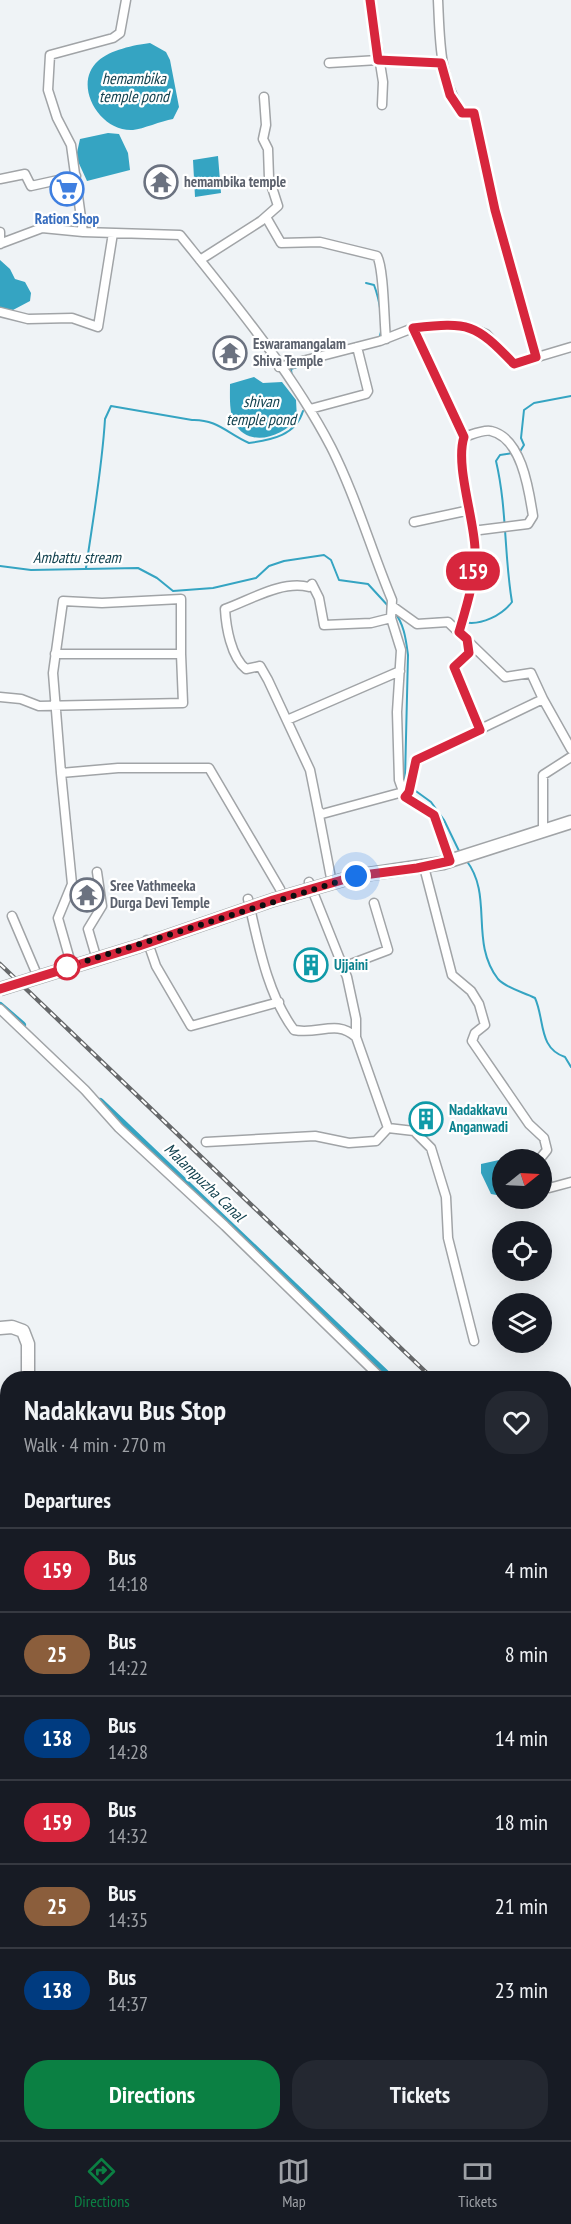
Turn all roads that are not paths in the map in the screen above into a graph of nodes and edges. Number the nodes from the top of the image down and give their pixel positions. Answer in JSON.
{"nodes":[{"id":1,"x":126,"y":0,"type":"edge"},
{"id":2,"x":370,"y":0,"type":"edge"},
{"id":3,"x":438,"y":0,"type":"edge"},
{"id":4,"x":378,"y":60,"type":"junction"},
{"id":5,"x":329,"y":63,"type":"dead end"},
{"id":6,"x":441,"y":63,"type":"junction"},
{"id":7,"x":264,"y":96,"type":"dead end"},
{"id":8,"x":382,"y":105,"type":"dead end"},
{"id":9,"x":76,"y":176,"type":"junction"},
{"id":10,"x":0,"y":179,"type":"edge"},
{"id":11,"x":266,"y":217,"type":"junction"},
{"id":12,"x":0,"y":232,"type":"edge"},
{"id":13,"x":83,"y":232,"type":"junction"},
{"id":14,"x":113,"y":233,"type":"junction"},
{"id":15,"x":1,"y":243,"type":"edge"},
{"id":16,"x":200,"y":260,"type":"junction"},
{"id":17,"x":0,"y":312,"type":"edge"},
{"id":18,"x":413,"y":328,"type":"junction"},
{"id":19,"x":386,"y":339,"type":"junction"},
{"id":20,"x":357,"y":347,"type":"junction"},
{"id":21,"x":571,"y":347,"type":"edge"},
{"id":22,"x":536,"y":357,"type":"junction"},
{"id":23,"x":279,"y":367,"type":"junction"},
{"id":24,"x":310,"y":410,"type":"junction"},
{"id":25,"x":464,"y":437,"type":"junction"},
{"id":26,"x":470,"y":510,"type":"junction"},
{"id":27,"x":414,"y":522,"type":"dead end"},
{"id":28,"x":472,"y":531,"type":"junction"},
{"id":29,"x":392,"y":606,"type":"junction"},
{"id":30,"x":392,"y":617,"type":"junction"},
{"id":31,"x":460,"y":626,"type":"junction"},
{"id":32,"x":467,"y":639,"type":"junction"},
{"id":33,"x":55,"y":654,"type":"junction"},
{"id":34,"x":181,"y":654,"type":"junction"},
{"id":35,"x":400,"y":670,"type":"junction"},
{"id":36,"x":0,"y":697,"type":"edge"},
{"id":37,"x":543,"y":699,"type":"junction"},
{"id":38,"x":57,"y":706,"type":"junction"},
{"id":39,"x":287,"y":720,"type":"junction"},
{"id":40,"x":480,"y":730,"type":"junction"},
{"id":41,"x":571,"y":749,"type":"edge"},
{"id":42,"x":571,"y":757,"type":"edge"},
{"id":43,"x":61,"y":773,"type":"junction"},
{"id":44,"x":405,"y":794,"type":"junction"},
{"id":45,"x":318,"y":810,"type":"junction"},
{"id":46,"x":571,"y":822,"type":"edge"},
{"id":47,"x":543,"y":831,"type":"junction"},
{"id":48,"x":458,"y":858,"type":"junction"},
{"id":49,"x":424,"y":867,"type":"junction"},
{"id":50,"x":97,"y":872,"type":"dead end"},
{"id":51,"x":331,"y":878,"type":"dead end"},
{"id":52,"x":309,"y":882,"type":"dead end"},
{"id":53,"x":280,"y":889,"type":"dead end"},
{"id":54,"x":248,"y":899,"type":"dead end"},
{"id":55,"x":374,"y":903,"type":"dead end"},
{"id":56,"x":12,"y":916,"type":"dead end"},
{"id":57,"x":147,"y":940,"type":"dead end"},
{"id":58,"x":95,"y":953,"type":"dead end"},
{"id":59,"x":70,"y":960,"type":"dead end"},
{"id":60,"x":343,"y":967,"type":"junction"},
{"id":61,"x":35,"y":970,"type":"dead end"},
{"id":62,"x":0,"y":989,"type":"edge"},
{"id":63,"x":279,"y":1002,"type":"junction"},
{"id":64,"x":0,"y":1010,"type":"edge"},
{"id":65,"x":356,"y":1037,"type":"junction"},
{"id":66,"x":388,"y":1128,"type":"junction"},
{"id":67,"x":206,"y":1143,"type":"dead end"},
{"id":68,"x":547,"y":1149,"type":"edge"},
{"id":69,"x":571,"y":1182,"type":"edge"},
{"id":70,"x":552,"y":1187,"type":"edge"},
{"id":71,"x":0,"y":1329,"type":"edge"},
{"id":72,"x":474,"y":1341,"type":"dead end"},
{"id":73,"x":28,"y":1371,"type":"edge"},
{"id":74,"x":374,"y":1371,"type":"edge"}],
"edges":[{"from":1,"to":9,"type":"street"},
{"from":2,"to":4,"type":"street"},
{"from":3,"to":6,"type":"street"},
{"from":4,"to":5,"type":"street"},
{"from":4,"to":6,"type":"street"},
{"from":4,"to":8,"type":"street"},
{"from":6,"to":22,"type":"street"},
{"from":7,"to":11,"type":"street"},
{"from":9,"to":10,"type":"street"},
{"from":9,"to":13,"type":"street"},
{"from":11,"to":16,"type":"street"},
{"from":11,"to":19,"type":"street"},
{"from":12,"to":15,"type":"street"},
{"from":13,"to":14,"type":"street"},
{"from":13,"to":15,"type":"street"},
{"from":14,"to":16,"type":"street"},
{"from":14,"to":17,"type":"street"},
{"from":16,"to":23,"type":"street"},
{"from":18,"to":19,"type":"street"},
{"from":18,"to":22,"type":"street"},
{"from":18,"to":25,"type":"street"},
{"from":19,"to":20,"type":"street"},
{"from":20,"to":23,"type":"street"},
{"from":20,"to":24,"type":"street"},
{"from":21,"to":22,"type":"street"},
{"from":23,"to":24,"type":"street"},
{"from":24,"to":29,"type":"street"},
{"from":25,"to":26,"type":"street"},
{"from":25,"to":28,"type":"street"},
{"from":26,"to":27,"type":"street"},
{"from":26,"to":28,"type":"street"},
{"from":28,"to":31,"type":"street"},
{"from":29,"to":30,"type":"street"},
{"from":29,"to":31,"type":"street"},
{"from":30,"to":35,"type":"street"},
{"from":30,"to":39,"type":"street"},
{"from":31,"to":32,"type":"street"},
{"from":32,"to":37,"type":"street"},
{"from":32,"to":40,"type":"street"},
{"from":33,"to":34,"type":"street"},
{"from":33,"to":34,"type":"street"},
{"from":33,"to":38,"type":"street"},
{"from":34,"to":38,"type":"street"},
{"from":35,"to":39,"type":"street"},
{"from":35,"to":44,"type":"street"},
{"from":36,"to":38,"type":"street"},
{"from":37,"to":40,"type":"street"},
{"from":37,"to":41,"type":"street"},
{"from":38,"to":43,"type":"street"},
{"from":39,"to":45,"type":"street"},
{"from":40,"to":44,"type":"street"},
{"from":42,"to":47,"type":"street"},
{"from":43,"to":53,"type":"street"},
{"from":43,"to":59,"type":"street"},
{"from":44,"to":45,"type":"street"},
{"from":44,"to":48,"type":"street"},
{"from":45,"to":51,"type":"street"},
{"from":46,"to":47,"type":"main road"},
{"from":47,"to":48,"type":"main road"},
{"from":48,"to":49,"type":"main road"},
{"from":49,"to":62,"type":"main road","bridge":true},
{"from":49,"to":68,"type":"street"},
{"from":50,"to":58,"type":"street"},
{"from":52,"to":60,"type":"street"},
{"from":54,"to":63,"type":"street"},
{"from":55,"to":60,"type":"street"},
{"from":56,"to":61,"type":"street"},
{"from":57,"to":63,"type":"street"},
{"from":60,"to":65,"type":"street"},
{"from":63,"to":65,"type":"street"},
{"from":64,"to":74,"type":"street"},
{"from":65,"to":66,"type":"street"},
{"from":66,"to":67,"type":"street"},
{"from":66,"to":72,"type":"street"},
{"from":69,"to":70,"type":"street"},
{"from":71,"to":73,"type":"main road"}]}
